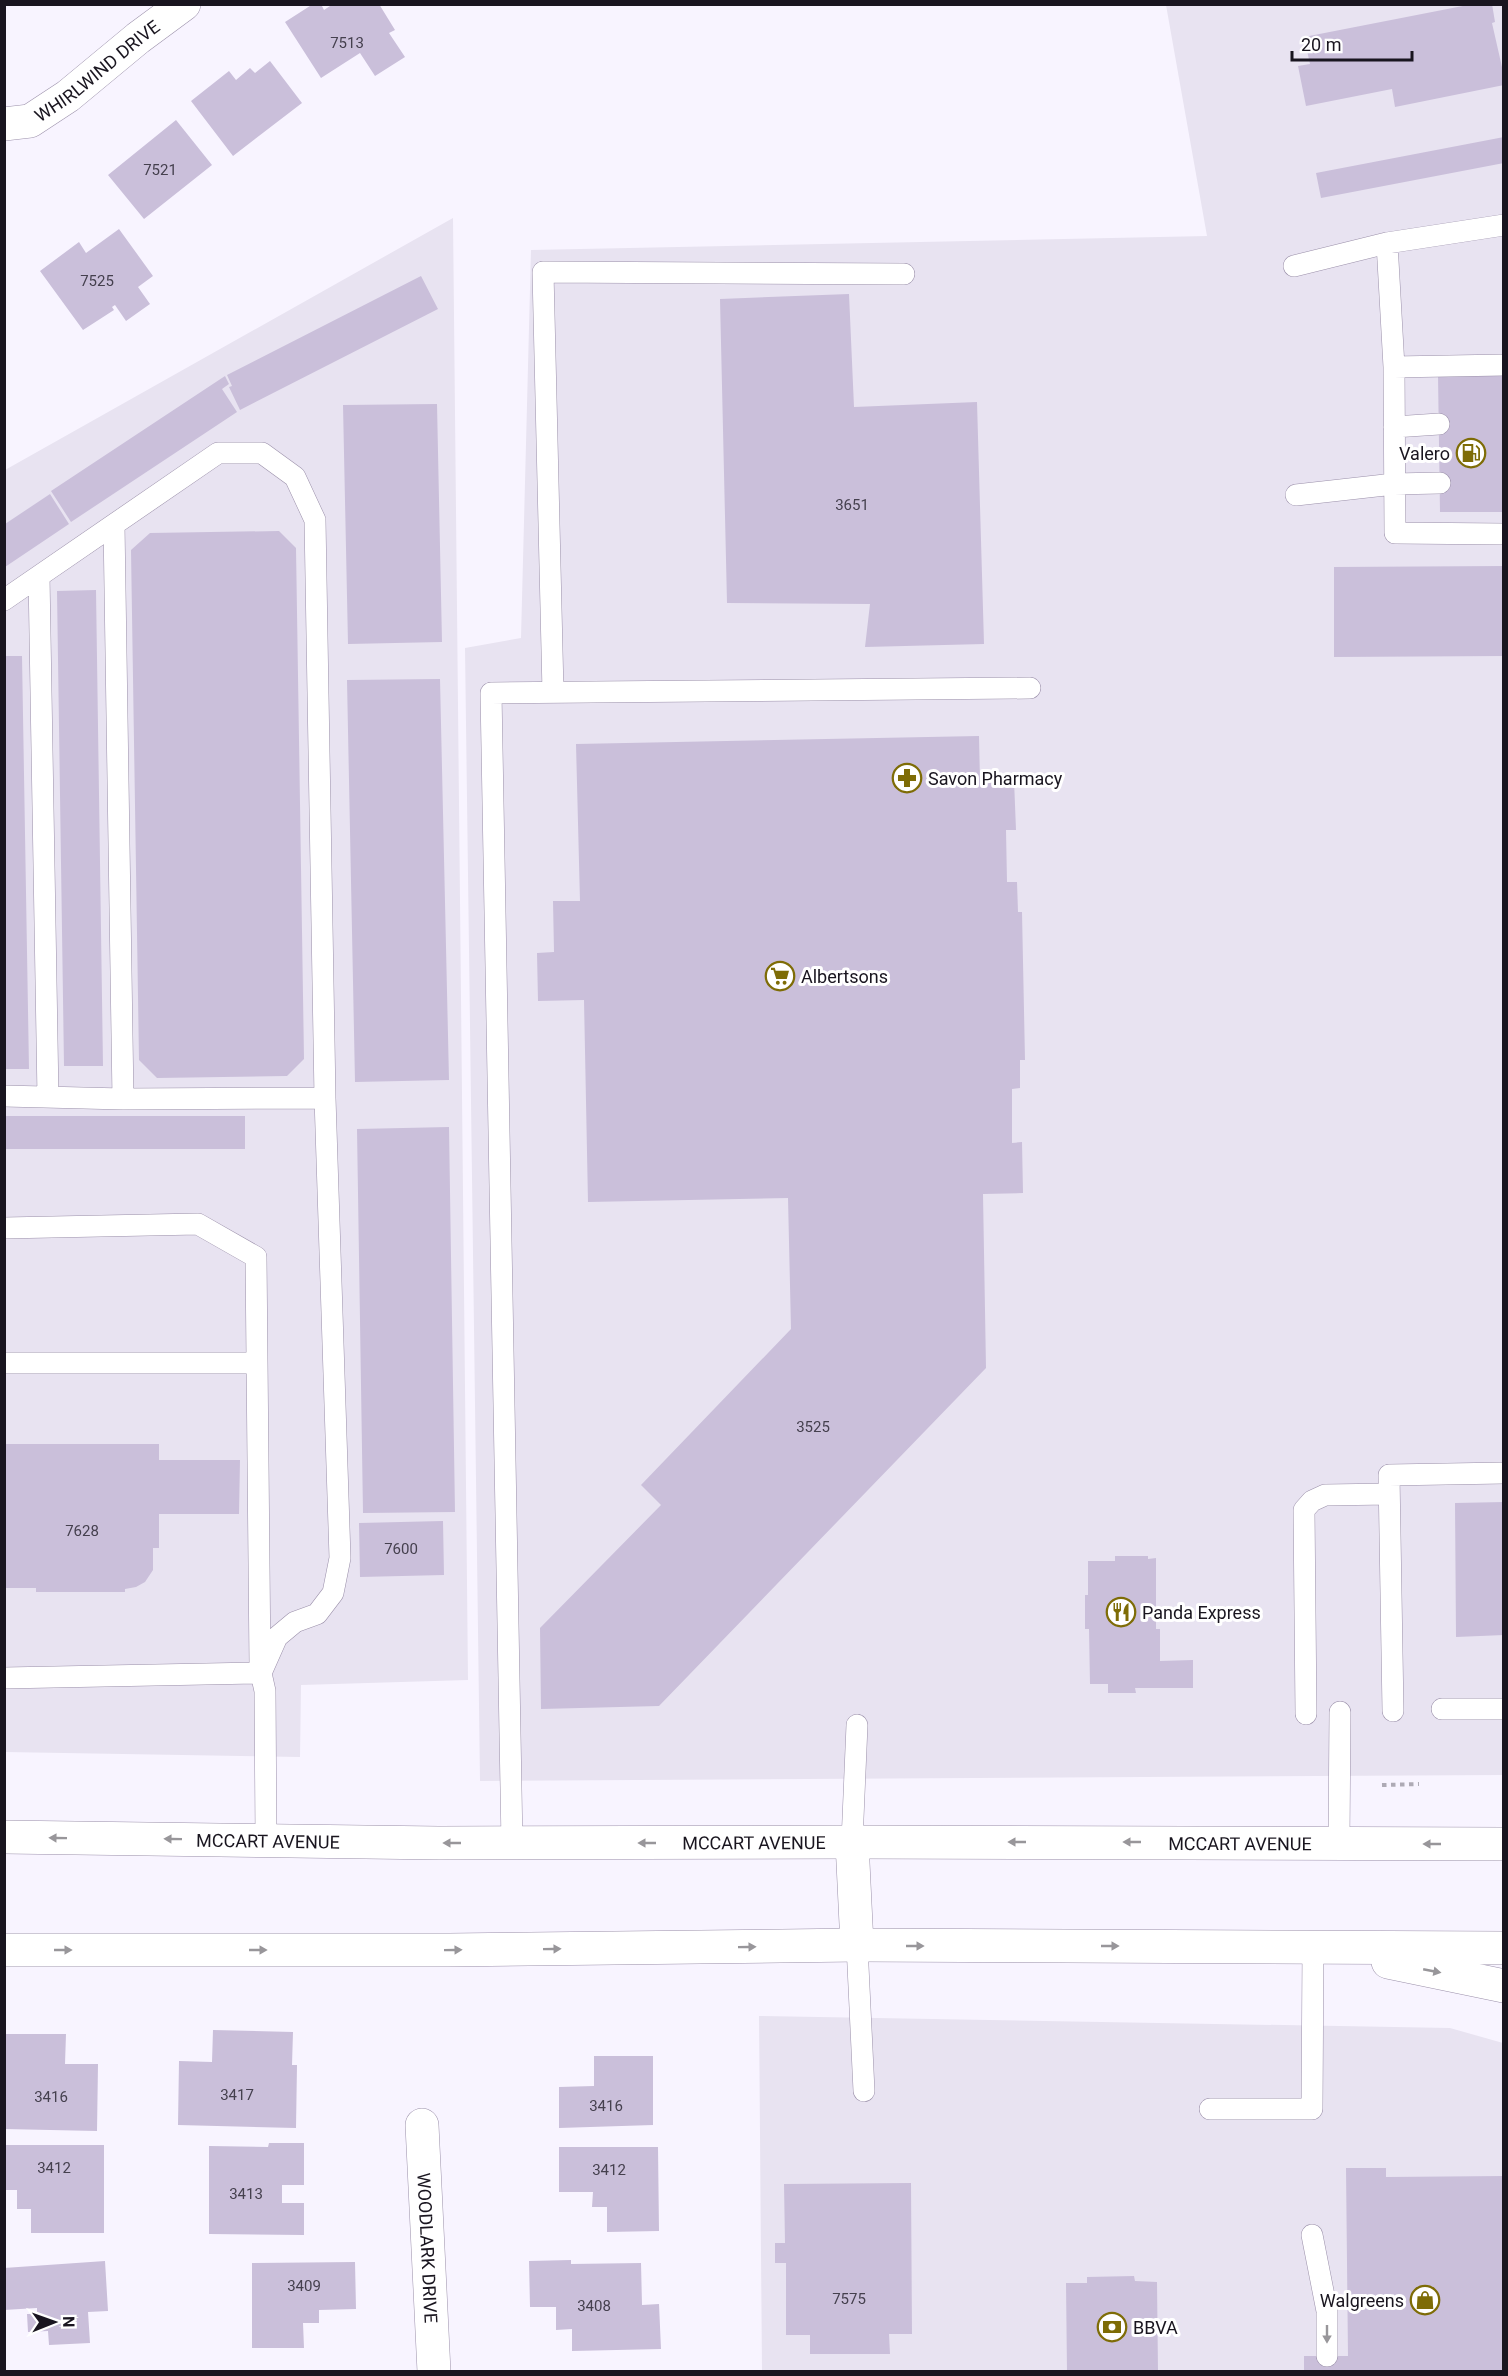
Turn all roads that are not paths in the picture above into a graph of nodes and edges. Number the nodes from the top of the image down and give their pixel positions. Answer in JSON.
{"nodes":[{"id":1,"x":184,"y":4,"type":"edge"},
{"id":2,"x":4,"y":124,"type":"edge"},
{"id":3,"x":1503,"y":225,"type":"edge"},
{"id":4,"x":1387,"y":243,"type":"junction"},
{"id":5,"x":1294,"y":266,"type":"dead end"},
{"id":6,"x":904,"y":274,"type":"dead end"},
{"id":7,"x":1503,"y":365,"type":"edge"},
{"id":8,"x":1394,"y":367,"type":"junction"},
{"id":9,"x":1439,"y":424,"type":"dead end"},
{"id":10,"x":1394,"y":427,"type":"junction"},
{"id":11,"x":1440,"y":483,"type":"dead end"},
{"id":12,"x":1395,"y":484,"type":"junction"},
{"id":13,"x":1296,"y":495,"type":"dead end"},
{"id":14,"x":114,"y":525,"type":"junction"},
{"id":15,"x":1503,"y":534,"type":"edge"},
{"id":16,"x":39,"y":576,"type":"junction"},
{"id":17,"x":4,"y":600,"type":"edge"},
{"id":18,"x":1030,"y":688,"type":"dead end"},
{"id":19,"x":553,"y":692,"type":"junction"},
{"id":20,"x":4,"y":1096,"type":"edge"},
{"id":21,"x":48,"y":1097,"type":"junction"},
{"id":22,"x":326,"y":1098,"type":"junction"},
{"id":23,"x":123,"y":1099,"type":"junction"},
{"id":24,"x":4,"y":1228,"type":"edge"},
{"id":25,"x":4,"y":1363,"type":"edge"},
{"id":26,"x":257,"y":1364,"type":"junction"},
{"id":27,"x":1503,"y":1473,"type":"edge"},
{"id":28,"x":1389,"y":1494,"type":"junction"},
{"id":29,"x":261,"y":1673,"type":"junction"},
{"id":30,"x":4,"y":1678,"type":"edge"},
{"id":31,"x":1503,"y":1709,"type":"edge"},
{"id":32,"x":1442,"y":1710,"type":"dead end"},
{"id":33,"x":1393,"y":1711,"type":"dead end"},
{"id":34,"x":1340,"y":1712,"type":"dead end"},
{"id":35,"x":1306,"y":1714,"type":"dead end"},
{"id":36,"x":857,"y":1725,"type":"dead end"},
{"id":37,"x":4,"y":1837,"type":"edge"},
{"id":38,"x":266,"y":1841,"type":"junction"},
{"id":39,"x":852,"y":1842,"type":"junction"},
{"id":40,"x":1499,"y":1842,"type":"edge"},
{"id":41,"x":512,"y":1843,"type":"junction"},
{"id":42,"x":1339,"y":1843,"type":"junction"},
{"id":43,"x":857,"y":1946,"type":"junction"},
{"id":44,"x":1312,"y":1947,"type":"junction"},
{"id":45,"x":1503,"y":1948,"type":"edge"},
{"id":46,"x":4,"y":1950,"type":"edge"},
{"id":47,"x":1503,"y":1986,"type":"edge"},
{"id":48,"x":864,"y":2091,"type":"dead end"},
{"id":49,"x":1210,"y":2109,"type":"dead end"},
{"id":50,"x":422,"y":2125,"type":"dead end"},
{"id":51,"x":1312,"y":2235,"type":"dead end"},
{"id":52,"x":1327,"y":2356,"type":"dead end"},
{"id":53,"x":434,"y":2372,"type":"edge"}],
"edges":[{"from":1,"to":2,"type":"main road","name":"WHIRLWIND DRIVE"},
{"from":3,"to":4,"type":"lane"},
{"from":4,"to":5,"type":"lane"},
{"from":4,"to":8,"type":"lane"},
{"from":6,"to":19,"type":"lane"},
{"from":7,"to":8,"type":"lane"},
{"from":8,"to":10,"type":"lane"},
{"from":9,"to":10,"type":"lane"},
{"from":10,"to":12,"type":"lane"},
{"from":11,"to":12,"type":"lane"},
{"from":12,"to":13,"type":"lane"},
{"from":12,"to":15,"type":"lane"},
{"from":14,"to":16,"type":"lane"},
{"from":14,"to":22,"type":"lane"},
{"from":14,"to":23,"type":"lane"},
{"from":16,"to":17,"type":"lane"},
{"from":16,"to":21,"type":"lane"},
{"from":18,"to":19,"type":"lane"},
{"from":19,"to":41,"type":"lane"},
{"from":20,"to":21,"type":"lane"},
{"from":21,"to":23,"type":"lane"},
{"from":22,"to":23,"type":"lane"},
{"from":22,"to":29,"type":"lane"},
{"from":24,"to":26,"type":"lane"},
{"from":25,"to":26,"type":"lane"},
{"from":26,"to":29,"type":"lane"},
{"from":27,"to":28,"type":"lane"},
{"from":28,"to":33,"type":"lane"},
{"from":28,"to":35,"type":"lane"},
{"from":29,"to":30,"type":"lane"},
{"from":29,"to":38,"type":"lane"},
{"from":31,"to":32,"type":"lane"},
{"from":34,"to":42,"type":"lane"},
{"from":36,"to":39,"type":"lane"},
{"from":38,"to":37,"type":"main road","name":"MCCART AVENUE","one_way":true},
{"from":41,"to":38,"type":"main road","name":"MCCART AVENUE","one_way":true},
{"from":39,"to":41,"type":"main road","name":"MCCART AVENUE","one_way":true},
{"from":42,"to":39,"type":"main road","name":"MCCART AVENUE","one_way":true},
{"from":39,"to":43,"type":"main road"},
{"from":40,"to":42,"type":"main road","name":"MCCART AVENUE","one_way":true},
{"from":43,"to":44,"type":"main road","one_way":true},
{"from":46,"to":43,"type":"main road","one_way":true},
{"from":43,"to":48,"type":"lane"},
{"from":44,"to":45,"type":"main road"},
{"from":44,"to":47,"type":"main road","one_way":true},
{"from":44,"to":49,"type":"lane"},
{"from":50,"to":53,"type":"main road","name":"WOODLARK DRIVE"},
{"from":51,"to":52,"type":"lane","one_way":true}]}
